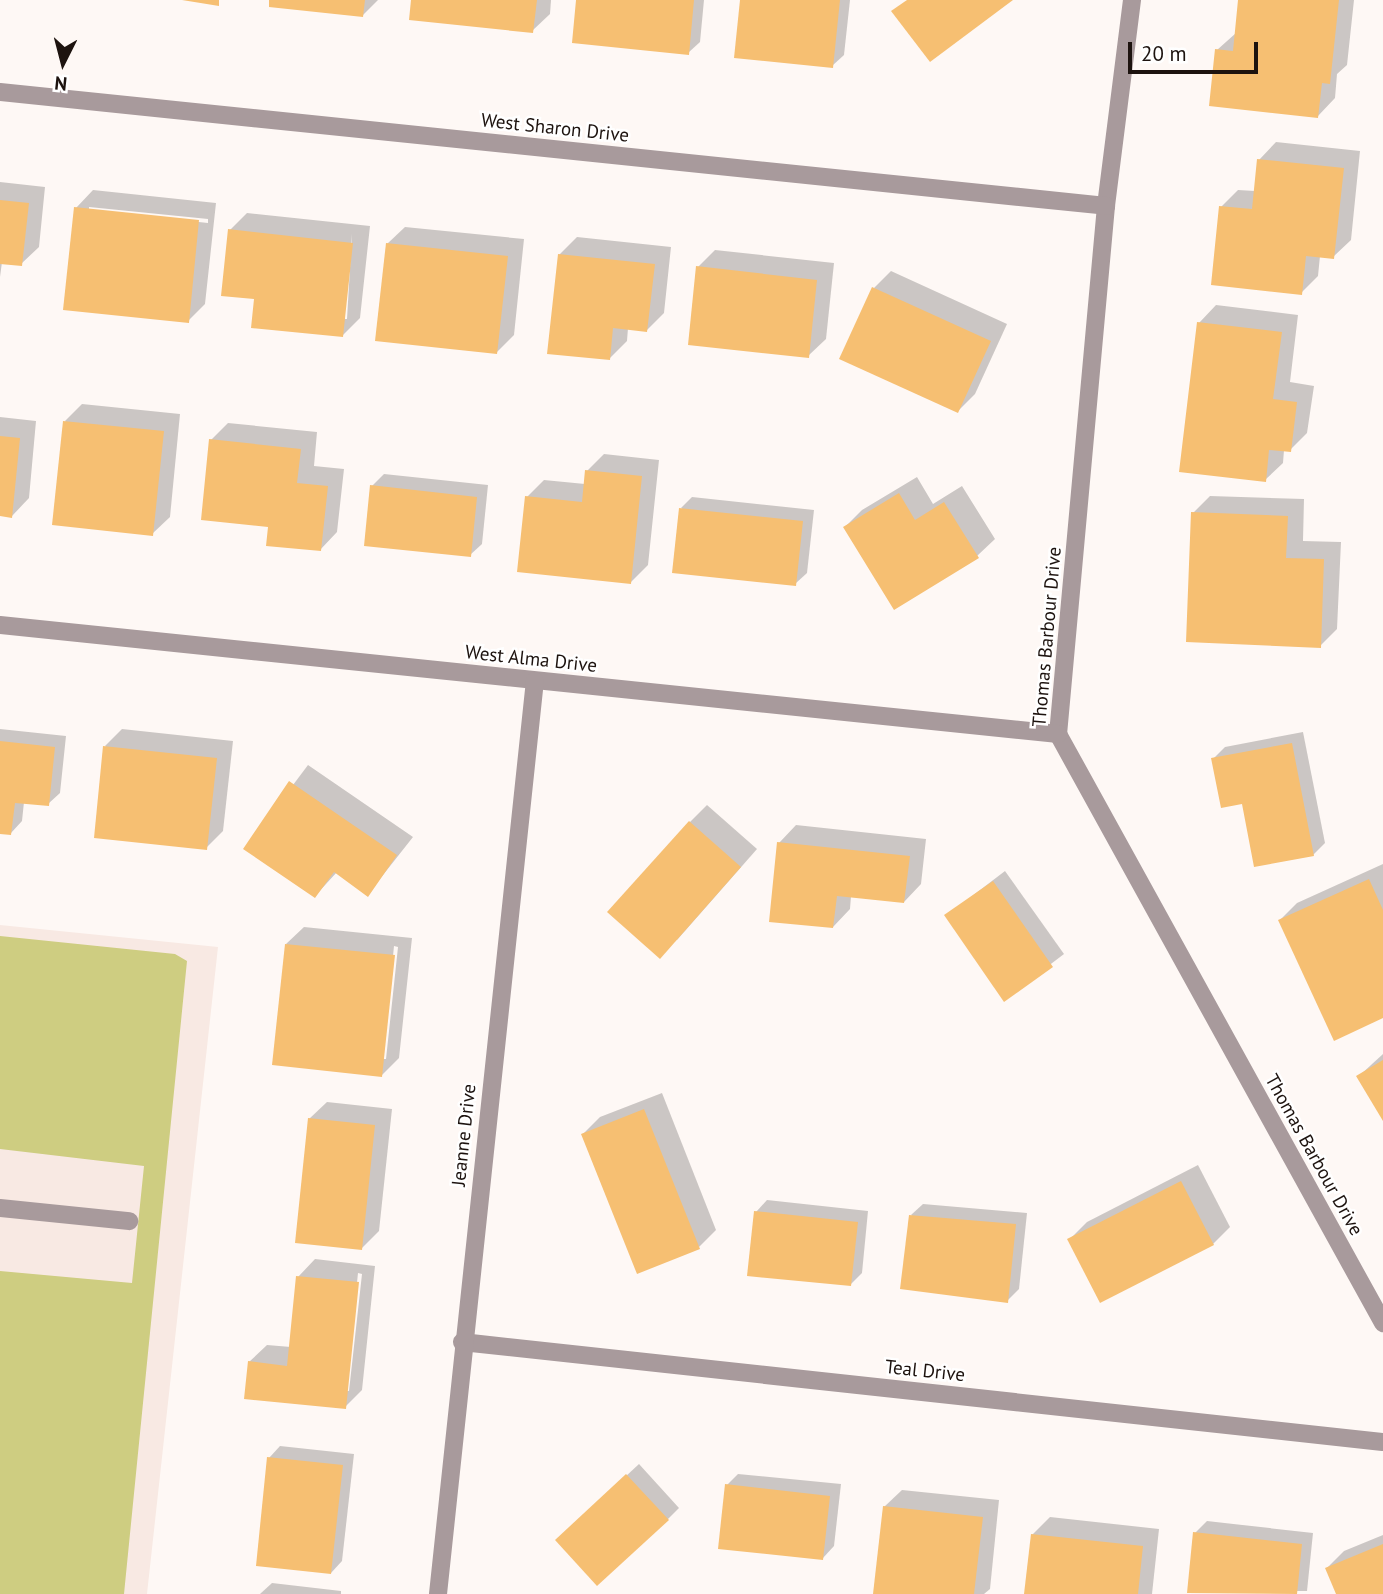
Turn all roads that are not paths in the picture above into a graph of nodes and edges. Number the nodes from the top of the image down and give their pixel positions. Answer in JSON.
{"nodes":[{"id":1,"x":1132,"y":0,"type":"edge"},
{"id":2,"x":0,"y":92,"type":"edge"},
{"id":3,"x":1106,"y":206,"type":"junction"},
{"id":4,"x":0,"y":625,"type":"edge"},
{"id":5,"x":535,"y":681,"type":"junction"},
{"id":6,"x":1058,"y":734,"type":"junction"},
{"id":7,"x":0,"y":1208,"type":"edge"},
{"id":8,"x":130,"y":1221,"type":"dead end"},
{"id":9,"x":1383,"y":1323,"type":"edge"},
{"id":10,"x":462,"y":1342,"type":"junction"},
{"id":11,"x":1383,"y":1442,"type":"edge"},
{"id":12,"x":438,"y":1594,"type":"edge"}],
"edges":[{"from":1,"to":3,"type":"street","name":"Thomas Barbour Drive"},
{"from":2,"to":3,"type":"street","name":"West Sharon Drive"},
{"from":3,"to":6,"type":"street","name":"Thomas Barbour Drive"},
{"from":4,"to":5,"type":"street","name":"West Alma Drive"},
{"from":5,"to":6,"type":"street","name":"West Alma Drive"},
{"from":5,"to":10,"type":"street","name":"Jeanne Drive"},
{"from":6,"to":9,"type":"street","name":"Thomas Barbour Drive"},
{"from":7,"to":8,"type":"street"},
{"from":10,"to":11,"type":"street","name":"Teal Drive"},
{"from":10,"to":12,"type":"street","name":"Jeanne Drive"}]}
